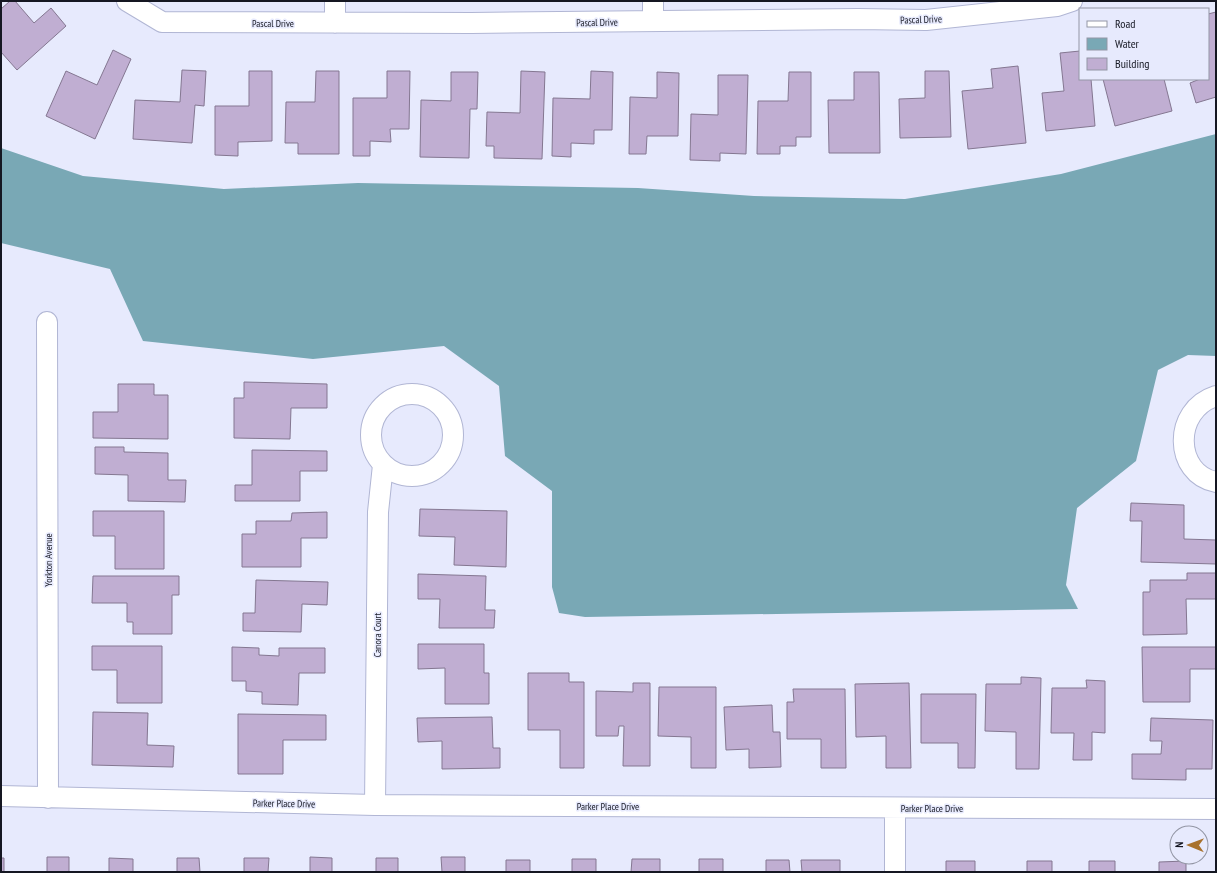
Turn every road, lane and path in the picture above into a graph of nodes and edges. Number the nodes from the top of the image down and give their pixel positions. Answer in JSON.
{"nodes":[{"id":1,"x":127,"y":1,"type":"edge"},
{"id":2,"x":335,"y":1,"type":"edge"},
{"id":3,"x":653,"y":1,"type":"edge"},
{"id":4,"x":1072,"y":1,"type":"edge"},
{"id":5,"x":976,"y":8,"type":"edge"},
{"id":6,"x":653,"y":21,"type":"junction"},
{"id":7,"x":335,"y":23,"type":"junction"},
{"id":8,"x":47,"y":322,"type":"dead end"},
{"id":9,"x":1216,"y":396,"type":"edge"},
{"id":10,"x":383,"y":465,"type":"junction"},
{"id":11,"x":1216,"y":482,"type":"edge"},
{"id":12,"x":1,"y":796,"type":"edge"},
{"id":13,"x":48,"y":798,"type":"junction"},
{"id":14,"x":375,"y":805,"type":"junction"},
{"id":15,"x":895,"y":808,"type":"junction"},
{"id":16,"x":1216,"y":809,"type":"edge"},
{"id":17,"x":895,"y":872,"type":"edge"}],
"edges":[{"from":1,"to":7,"type":"street","name":"Pascal Drive"},
{"from":2,"to":7,"type":"street"},
{"from":3,"to":6,"type":"street"},
{"from":4,"to":5,"type":"street","name":"Pascal Drive"},
{"from":5,"to":6,"type":"street","name":"Pascal Drive"},
{"from":6,"to":7,"type":"street","name":"Pascal Drive"},
{"from":8,"to":13,"type":"street","name":"Yorkton Avenue"},
{"from":9,"to":11,"type":"street"},
{"from":10,"to":10,"type":"street"},
{"from":10,"to":14,"type":"street","name":"Canora Court"},
{"from":12,"to":13,"type":"street","name":"Parker Place Drive"},
{"from":13,"to":14,"type":"street","name":"Parker Place Drive"},
{"from":14,"to":15,"type":"street","name":"Parker Place Drive"},
{"from":15,"to":16,"type":"street","name":"Parker Place Drive"},
{"from":15,"to":17,"type":"street"}]}
